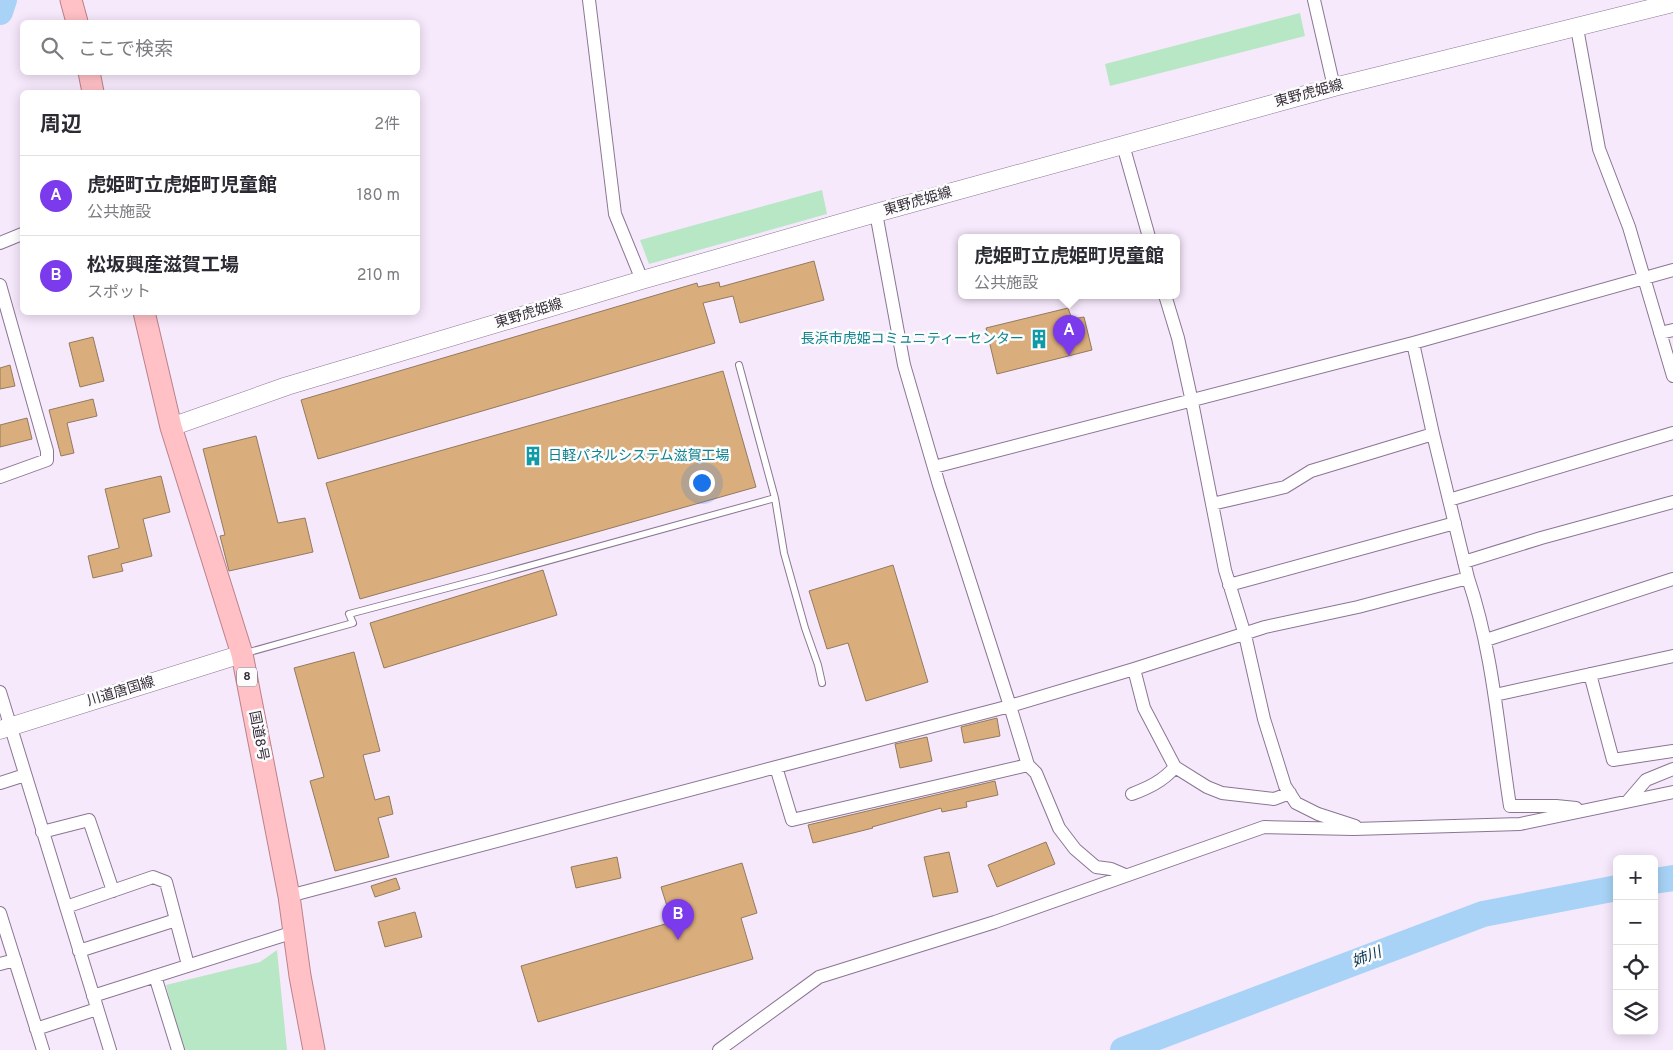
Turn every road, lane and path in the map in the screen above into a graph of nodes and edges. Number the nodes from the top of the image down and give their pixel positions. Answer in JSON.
{"nodes":[{"id":1,"x":71,"y":0,"type":"edge"},
{"id":2,"x":589,"y":0,"type":"edge"},
{"id":3,"x":1314,"y":0,"type":"edge"},
{"id":4,"x":1673,"y":3,"type":"edge"},
{"id":5,"x":76,"y":20,"type":"edge"},
{"id":6,"x":1577,"y":28,"type":"junction"},
{"id":7,"x":90,"y":75,"type":"edge"},
{"id":8,"x":1334,"y":87,"type":"junction"},
{"id":9,"x":94,"y":90,"type":"edge"},
{"id":10,"x":1123,"y":145,"type":"junction"},
{"id":11,"x":876,"y":213,"type":"junction"},
{"id":12,"x":1148,"y":234,"type":"edge"},
{"id":13,"x":20,"y":235,"type":"edge"},
{"id":14,"x":0,"y":242,"type":"edge"},
{"id":15,"x":1673,"y":270,"type":"edge"},
{"id":16,"x":1643,"y":277,"type":"junction"},
{"id":17,"x":642,"y":280,"type":"junction"},
{"id":18,"x":0,"y":285,"type":"edge"},
{"id":19,"x":1166,"y":299,"type":"edge"},
{"id":20,"x":145,"y":315,"type":"edge"},
{"id":21,"x":1673,"y":330,"type":"edge"},
{"id":22,"x":1660,"y":333,"type":"junction"},
{"id":23,"x":1413,"y":343,"type":"junction"},
{"id":24,"x":739,"y":365,"type":"dead end"},
{"id":25,"x":1673,"y":376,"type":"edge"},
{"id":26,"x":1192,"y":402,"type":"junction"},
{"id":27,"x":171,"y":427,"type":"junction"},
{"id":28,"x":1673,"y":433,"type":"edge"},
{"id":29,"x":1433,"y":434,"type":"junction"},
{"id":30,"x":934,"y":468,"type":"junction"},
{"id":31,"x":0,"y":477,"type":"edge"},
{"id":32,"x":775,"y":498,"type":"junction"},
{"id":33,"x":1449,"y":500,"type":"junction"},
{"id":34,"x":1673,"y":502,"type":"edge"},
{"id":35,"x":1212,"y":504,"type":"junction"},
{"id":36,"x":1455,"y":523,"type":"junction"},
{"id":37,"x":1464,"y":562,"type":"junction"},
{"id":38,"x":1468,"y":578,"type":"junction"},
{"id":39,"x":1673,"y":579,"type":"edge"},
{"id":40,"x":1230,"y":585,"type":"junction"},
{"id":41,"x":1246,"y":635,"type":"junction"},
{"id":42,"x":1486,"y":640,"type":"junction"},
{"id":43,"x":242,"y":654,"type":"junction"},
{"id":44,"x":1673,"y":656,"type":"edge"},
{"id":45,"x":1134,"y":670,"type":"junction"},
{"id":46,"x":1590,"y":674,"type":"junction"},
{"id":47,"x":822,"y":683,"type":"dead end"},
{"id":48,"x":0,"y":692,"type":"edge"},
{"id":49,"x":1495,"y":695,"type":"junction"},
{"id":50,"x":1010,"y":706,"type":"junction"},
{"id":51,"x":5,"y":729,"type":"edge"},
{"id":52,"x":1673,"y":751,"type":"edge"},
{"id":53,"x":1028,"y":765,"type":"junction"},
{"id":54,"x":776,"y":767,"type":"junction"},
{"id":55,"x":1175,"y":767,"type":"junction"},
{"id":56,"x":1673,"y":769,"type":"edge"},
{"id":57,"x":25,"y":774,"type":"junction"},
{"id":58,"x":0,"y":782,"type":"edge"},
{"id":59,"x":1673,"y":792,"type":"edge"},
{"id":60,"x":1290,"y":793,"type":"junction"},
{"id":61,"x":1132,"y":794,"type":"dead end"},
{"id":62,"x":1628,"y":801,"type":"junction"},
{"id":63,"x":1588,"y":810,"type":"junction"},
{"id":64,"x":1364,"y":829,"type":"junction"},
{"id":65,"x":42,"y":832,"type":"junction"},
{"id":66,"x":1126,"y":875,"type":"junction"},
{"id":67,"x":113,"y":890,"type":"junction"},
{"id":68,"x":289,"y":896,"type":"junction"},
{"id":69,"x":66,"y":907,"type":"junction"},
{"id":70,"x":0,"y":913,"type":"edge"},
{"id":71,"x":176,"y":920,"type":"junction"},
{"id":72,"x":294,"y":932,"type":"junction"},
{"id":73,"x":79,"y":951,"type":"junction"},
{"id":74,"x":15,"y":960,"type":"junction"},
{"id":75,"x":0,"y":964,"type":"edge"},
{"id":76,"x":188,"y":965,"type":"junction"},
{"id":77,"x":155,"y":976,"type":"junction"},
{"id":78,"x":93,"y":996,"type":"junction"},
{"id":79,"x":97,"y":1009,"type":"junction"},
{"id":80,"x":36,"y":1029,"type":"junction"},
{"id":81,"x":43,"y":1050,"type":"edge"},
{"id":82,"x":110,"y":1050,"type":"edge"},
{"id":83,"x":178,"y":1050,"type":"edge"},
{"id":84,"x":314,"y":1050,"type":"edge"},
{"id":85,"x":720,"y":1050,"type":"edge"}],
"edges":[{"from":1,"to":5,"type":"highway"},
{"from":2,"to":17,"type":"street"},
{"from":3,"to":8,"type":"street"},
{"from":4,"to":6,"type":"main road","name":"東野虎姫線"},
{"from":6,"to":8,"type":"main road","name":"東野虎姫線"},
{"from":6,"to":16,"type":"street"},
{"from":7,"to":9,"type":"highway"},
{"from":8,"to":10,"type":"main road","name":"東野虎姫線"},
{"from":10,"to":11,"type":"main road","name":"東野虎姫線"},
{"from":10,"to":12,"type":"street"},
{"from":11,"to":17,"type":"main road","name":"東野虎姫線"},
{"from":11,"to":30,"type":"street"},
{"from":13,"to":14,"type":"street"},
{"from":15,"to":16,"type":"street"},
{"from":16,"to":22,"type":"street"},
{"from":16,"to":23,"type":"street"},
{"from":17,"to":27,"type":"main road","name":"東野虎姫線"},
{"from":18,"to":31,"type":"street"},
{"from":19,"to":26,"type":"street"},
{"from":20,"to":27,"type":"highway","name":"国道8号","number":"8"},
{"from":21,"to":22,"type":"street"},
{"from":22,"to":25,"type":"street"},
{"from":23,"to":26,"type":"street"},
{"from":23,"to":29,"type":"street"},
{"from":24,"to":32,"type":"lane"},
{"from":26,"to":30,"type":"street"},
{"from":26,"to":35,"type":"street"},
{"from":27,"to":43,"type":"highway","name":"国道8号","number":"8"},
{"from":28,"to":33,"type":"street"},
{"from":29,"to":33,"type":"street"},
{"from":29,"to":35,"type":"street"},
{"from":30,"to":50,"type":"street"},
{"from":32,"to":43,"type":"lane"},
{"from":32,"to":47,"type":"lane"},
{"from":33,"to":36,"type":"street"},
{"from":34,"to":37,"type":"street"},
{"from":35,"to":40,"type":"street"},
{"from":36,"to":37,"type":"street"},
{"from":36,"to":40,"type":"street"},
{"from":37,"to":38,"type":"street"},
{"from":38,"to":41,"type":"street"},
{"from":38,"to":42,"type":"street"},
{"from":39,"to":42,"type":"street"},
{"from":40,"to":41,"type":"street"},
{"from":41,"to":45,"type":"street"},
{"from":41,"to":60,"type":"street"},
{"from":42,"to":49,"type":"street"},
{"from":43,"to":51,"type":"main road","name":"川道唐国線"},
{"from":43,"to":68,"type":"highway","name":"国道8号","number":"8"},
{"from":44,"to":46,"type":"street"},
{"from":45,"to":50,"type":"street"},
{"from":45,"to":55,"type":"street"},
{"from":46,"to":49,"type":"street"},
{"from":46,"to":52,"type":"street"},
{"from":48,"to":51,"type":"street"},
{"from":49,"to":63,"type":"street"},
{"from":50,"to":53,"type":"street"},
{"from":50,"to":54,"type":"street"},
{"from":51,"to":57,"type":"street"},
{"from":53,"to":54,"type":"street"},
{"from":53,"to":66,"type":"street"},
{"from":54,"to":68,"type":"street"},
{"from":55,"to":60,"type":"street"},
{"from":55,"to":61,"type":"street"},
{"from":56,"to":62,"type":"street"},
{"from":57,"to":58,"type":"street"},
{"from":57,"to":65,"type":"street"},
{"from":59,"to":62,"type":"street"},
{"from":60,"to":64,"type":"street"},
{"from":62,"to":63,"type":"street"},
{"from":63,"to":64,"type":"street"},
{"from":64,"to":66,"type":"street"},
{"from":65,"to":67,"type":"street"},
{"from":65,"to":69,"type":"street"},
{"from":66,"to":85,"type":"street"},
{"from":67,"to":69,"type":"street"},
{"from":67,"to":71,"type":"street"},
{"from":68,"to":72,"type":"highway","name":"国道8号","number":"8"},
{"from":69,"to":73,"type":"street"},
{"from":70,"to":74,"type":"street"},
{"from":71,"to":73,"type":"street"},
{"from":71,"to":76,"type":"street"},
{"from":72,"to":76,"type":"street"},
{"from":72,"to":84,"type":"highway","name":"国道8号","number":"8"},
{"from":73,"to":78,"type":"street"},
{"from":74,"to":75,"type":"street"},
{"from":74,"to":80,"type":"street"},
{"from":76,"to":77,"type":"street"},
{"from":77,"to":78,"type":"street"},
{"from":77,"to":83,"type":"street"},
{"from":78,"to":79,"type":"street"},
{"from":79,"to":80,"type":"street"},
{"from":79,"to":82,"type":"street"},
{"from":80,"to":81,"type":"street"}]}
